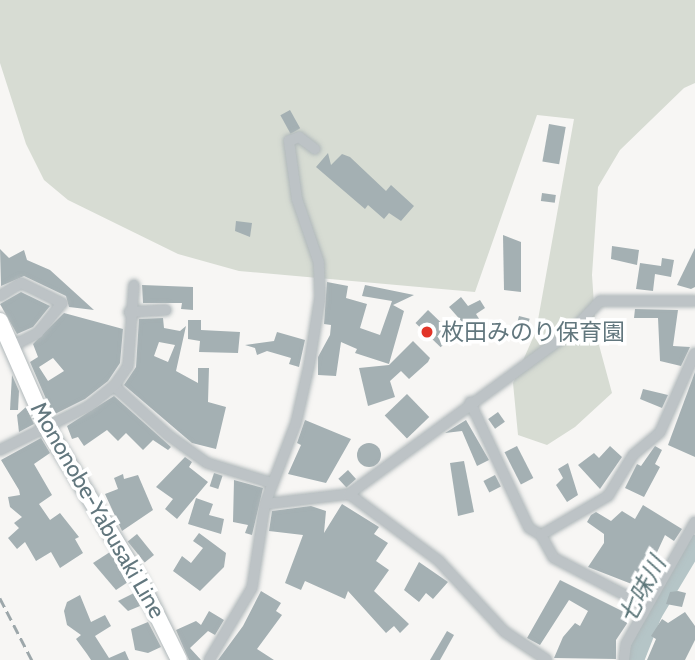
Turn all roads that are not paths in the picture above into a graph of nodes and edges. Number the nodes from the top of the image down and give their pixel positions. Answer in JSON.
{"nodes":[{"id":1,"x":315,"y":149,"type":"dead end"},
{"id":2,"x":134,"y":285,"type":"dead end"},
{"id":3,"x":0,"y":296,"type":"edge"},
{"id":4,"x":695,"y":301,"type":"edge"},
{"id":5,"x":166,"y":310,"type":"dead end"},
{"id":6,"x":129,"y":312,"type":"junction"},
{"id":7,"x":0,"y":321,"type":"edge"},
{"id":8,"x":10,"y":347,"type":"junction"},
{"id":9,"x":695,"y":353,"type":"edge"},
{"id":10,"x":114,"y":386,"type":"junction"},
{"id":11,"x":470,"y":402,"type":"junction"},
{"id":12,"x":47,"y":428,"type":"junction"},
{"id":13,"x":0,"y":450,"type":"edge"},
{"id":14,"x":272,"y":483,"type":"junction"},
{"id":15,"x":349,"y":494,"type":"junction"},
{"id":16,"x":265,"y":504,"type":"junction"},
{"id":17,"x":695,"y":522,"type":"edge"},
{"id":18,"x":541,"y":535,"type":"junction"},
{"id":19,"x":646,"y":606,"type":"junction"},
{"id":20,"x":179,"y":660,"type":"edge"},
{"id":21,"x":209,"y":660,"type":"edge"},
{"id":22,"x":547,"y":660,"type":"edge"},
{"id":23,"x":624,"y":660,"type":"edge"}],
"edges":[{"from":1,"to":14,"type":"street"},
{"from":2,"to":6,"type":"street"},
{"from":3,"to":8,"type":"street"},
{"from":4,"to":11,"type":"street"},
{"from":5,"to":6,"type":"street"},
{"from":6,"to":10,"type":"street"},
{"from":7,"to":8,"type":"main road","name":"Mononobe-Yabusaki Line"},
{"from":8,"to":12,"type":"main road","name":"Mononobe-Yabusaki Line"},
{"from":9,"to":18,"type":"street"},
{"from":10,"to":12,"type":"street"},
{"from":10,"to":14,"type":"street"},
{"from":11,"to":15,"type":"street"},
{"from":11,"to":18,"type":"street"},
{"from":12,"to":13,"type":"street"},
{"from":12,"to":20,"type":"main road","name":"Mononobe-Yabusaki Line"},
{"from":14,"to":16,"type":"street"},
{"from":15,"to":16,"type":"street"},
{"from":15,"to":22,"type":"street"},
{"from":16,"to":21,"type":"street"},
{"from":17,"to":19,"type":"street"},
{"from":18,"to":19,"type":"street"},
{"from":19,"to":23,"type":"street"}]}
